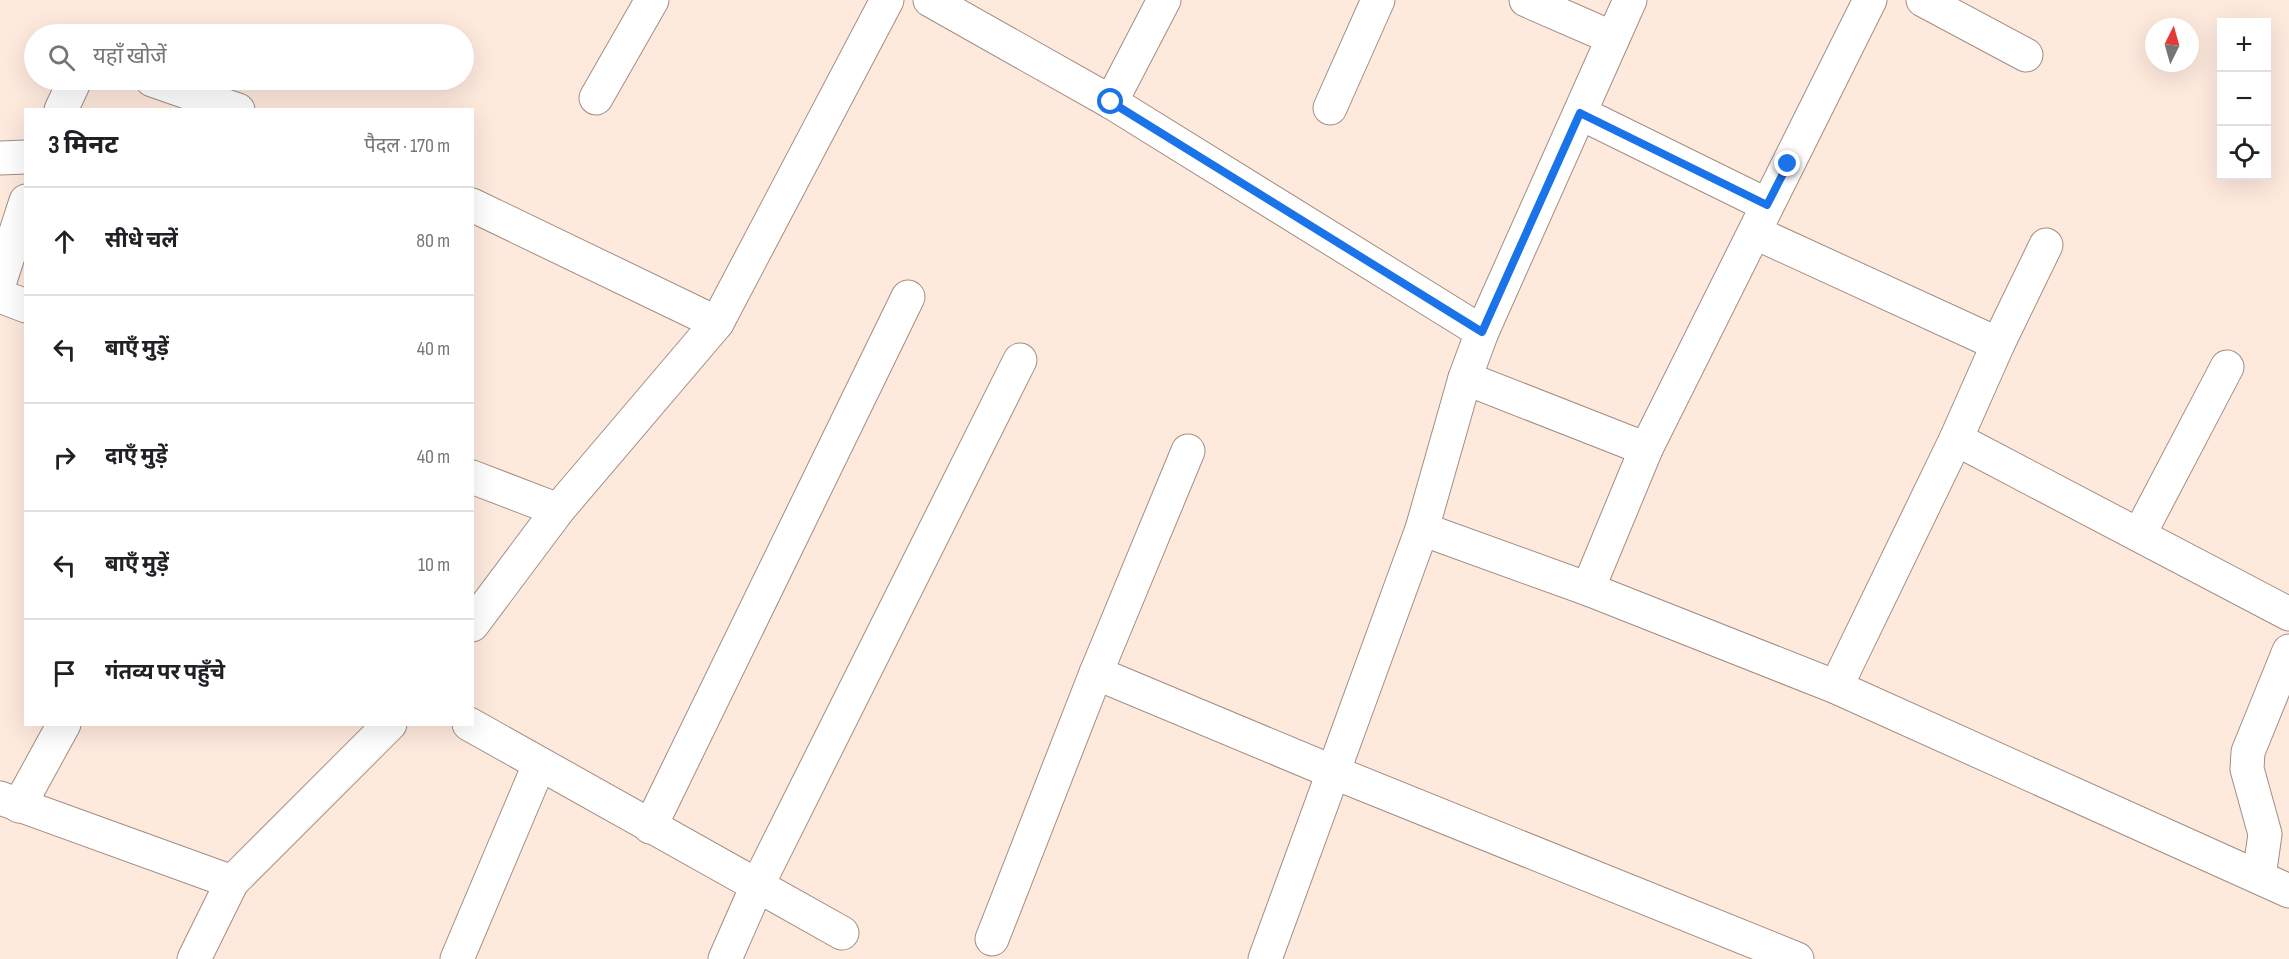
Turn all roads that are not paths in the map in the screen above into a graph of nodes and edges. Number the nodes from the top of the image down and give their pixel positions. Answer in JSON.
{"nodes":[{"id":1,"x":652,"y":0,"type":"edge"},
{"id":2,"x":887,"y":0,"type":"edge"},
{"id":3,"x":930,"y":0,"type":"edge"},
{"id":4,"x":1164,"y":0,"type":"edge"},
{"id":5,"x":1378,"y":0,"type":"edge"},
{"id":6,"x":1526,"y":0,"type":"edge"},
{"id":7,"x":1630,"y":0,"type":"edge"},
{"id":8,"x":1870,"y":0,"type":"edge"},
{"id":9,"x":1923,"y":0,"type":"edge"},
{"id":10,"x":1613,"y":38,"type":"junction"},
{"id":11,"x":2026,"y":55,"type":"dead end"},
{"id":12,"x":70,"y":90,"type":"edge"},
{"id":13,"x":181,"y":90,"type":"edge"},
{"id":14,"x":596,"y":98,"type":"dead end"},
{"id":15,"x":1111,"y":102,"type":"junction"},
{"id":16,"x":62,"y":108,"type":"edge"},
{"id":17,"x":232,"y":108,"type":"edge"},
{"id":18,"x":1330,"y":108,"type":"dead end"},
{"id":19,"x":1580,"y":113,"type":"junction"},
{"id":20,"x":24,"y":157,"type":"edge"},
{"id":21,"x":0,"y":158,"type":"edge"},
{"id":22,"x":474,"y":206,"type":"edge"},
{"id":23,"x":24,"y":207,"type":"edge"},
{"id":24,"x":1761,"y":219,"type":"junction"},
{"id":25,"x":2046,"y":245,"type":"dead end"},
{"id":26,"x":0,"y":281,"type":"edge"},
{"id":27,"x":0,"y":296,"type":"edge"},
{"id":28,"x":908,"y":297,"type":"dead end"},
{"id":29,"x":24,"y":305,"type":"edge"},
{"id":30,"x":717,"y":323,"type":"junction"},
{"id":31,"x":1482,"y":332,"type":"junction"},
{"id":32,"x":1998,"y":344,"type":"junction"},
{"id":33,"x":1020,"y":360,"type":"dead end"},
{"id":34,"x":2227,"y":367,"type":"dead end"},
{"id":35,"x":1464,"y":378,"type":"junction"},
{"id":36,"x":1956,"y":439,"type":"junction"},
{"id":37,"x":1646,"y":449,"type":"junction"},
{"id":38,"x":1188,"y":451,"type":"dead end"},
{"id":39,"x":474,"y":478,"type":"edge"},
{"id":40,"x":558,"y":510,"type":"junction"},
{"id":41,"x":1422,"y":529,"type":"junction"},
{"id":42,"x":2139,"y":535,"type":"junction"},
{"id":43,"x":1588,"y":589,"type":"junction"},
{"id":44,"x":2289,"y":614,"type":"edge"},
{"id":45,"x":474,"y":622,"type":"edge"},
{"id":46,"x":2289,"y":651,"type":"edge"},
{"id":47,"x":1096,"y":673,"type":"junction"},
{"id":48,"x":1836,"y":687,"type":"junction"},
{"id":49,"x":63,"y":726,"type":"edge"},
{"id":50,"x":388,"y":726,"type":"edge"},
{"id":51,"x":472,"y":726,"type":"edge"},
{"id":52,"x":539,"y":765,"type":"junction"},
{"id":53,"x":1333,"y":772,"type":"junction"},
{"id":54,"x":10,"y":802,"type":"edge"},
{"id":55,"x":650,"y":826,"type":"junction"},
{"id":56,"x":2259,"y":877,"type":"junction"},
{"id":57,"x":232,"y":882,"type":"junction"},
{"id":58,"x":757,"y":886,"type":"junction"},
{"id":59,"x":2289,"y":891,"type":"edge"},
{"id":60,"x":842,"y":933,"type":"dead end"},
{"id":61,"x":992,"y":939,"type":"dead end"},
{"id":62,"x":194,"y":959,"type":"edge"},
{"id":63,"x":456,"y":959,"type":"edge"},
{"id":64,"x":724,"y":959,"type":"edge"},
{"id":65,"x":1265,"y":959,"type":"edge"},
{"id":66,"x":1797,"y":959,"type":"edge"}],
"edges":[{"from":1,"to":14,"type":"street"},
{"from":2,"to":30,"type":"street"},
{"from":3,"to":15,"type":"street"},
{"from":4,"to":15,"type":"street"},
{"from":5,"to":18,"type":"street"},
{"from":6,"to":10,"type":"street"},
{"from":7,"to":10,"type":"street"},
{"from":8,"to":24,"type":"street"},
{"from":9,"to":11,"type":"street"},
{"from":10,"to":19,"type":"street"},
{"from":12,"to":16,"type":"street"},
{"from":13,"to":17,"type":"street"},
{"from":15,"to":31,"type":"street"},
{"from":19,"to":24,"type":"street"},
{"from":19,"to":31,"type":"street"},
{"from":20,"to":21,"type":"street"},
{"from":22,"to":30,"type":"street"},
{"from":23,"to":26,"type":"street"},
{"from":24,"to":32,"type":"street"},
{"from":24,"to":37,"type":"street"},
{"from":25,"to":32,"type":"street"},
{"from":27,"to":29,"type":"street"},
{"from":28,"to":55,"type":"street"},
{"from":30,"to":40,"type":"street"},
{"from":31,"to":35,"type":"street"},
{"from":32,"to":36,"type":"street"},
{"from":33,"to":58,"type":"street"},
{"from":34,"to":42,"type":"street"},
{"from":35,"to":37,"type":"street"},
{"from":35,"to":41,"type":"street"},
{"from":36,"to":42,"type":"street"},
{"from":36,"to":48,"type":"street"},
{"from":37,"to":43,"type":"street"},
{"from":38,"to":47,"type":"street"},
{"from":39,"to":40,"type":"street"},
{"from":40,"to":45,"type":"street"},
{"from":41,"to":43,"type":"street"},
{"from":41,"to":53,"type":"street"},
{"from":42,"to":44,"type":"street"},
{"from":43,"to":48,"type":"street"},
{"from":46,"to":56,"type":"street"},
{"from":47,"to":53,"type":"street"},
{"from":47,"to":61,"type":"street"},
{"from":48,"to":56,"type":"street"},
{"from":49,"to":54,"type":"street"},
{"from":50,"to":57,"type":"street"},
{"from":51,"to":52,"type":"street"},
{"from":52,"to":55,"type":"street"},
{"from":52,"to":63,"type":"street"},
{"from":53,"to":65,"type":"street"},
{"from":53,"to":66,"type":"street"},
{"from":54,"to":57,"type":"street"},
{"from":55,"to":58,"type":"street"},
{"from":56,"to":59,"type":"street"},
{"from":57,"to":62,"type":"street"},
{"from":58,"to":60,"type":"street"},
{"from":58,"to":64,"type":"street"}]}
